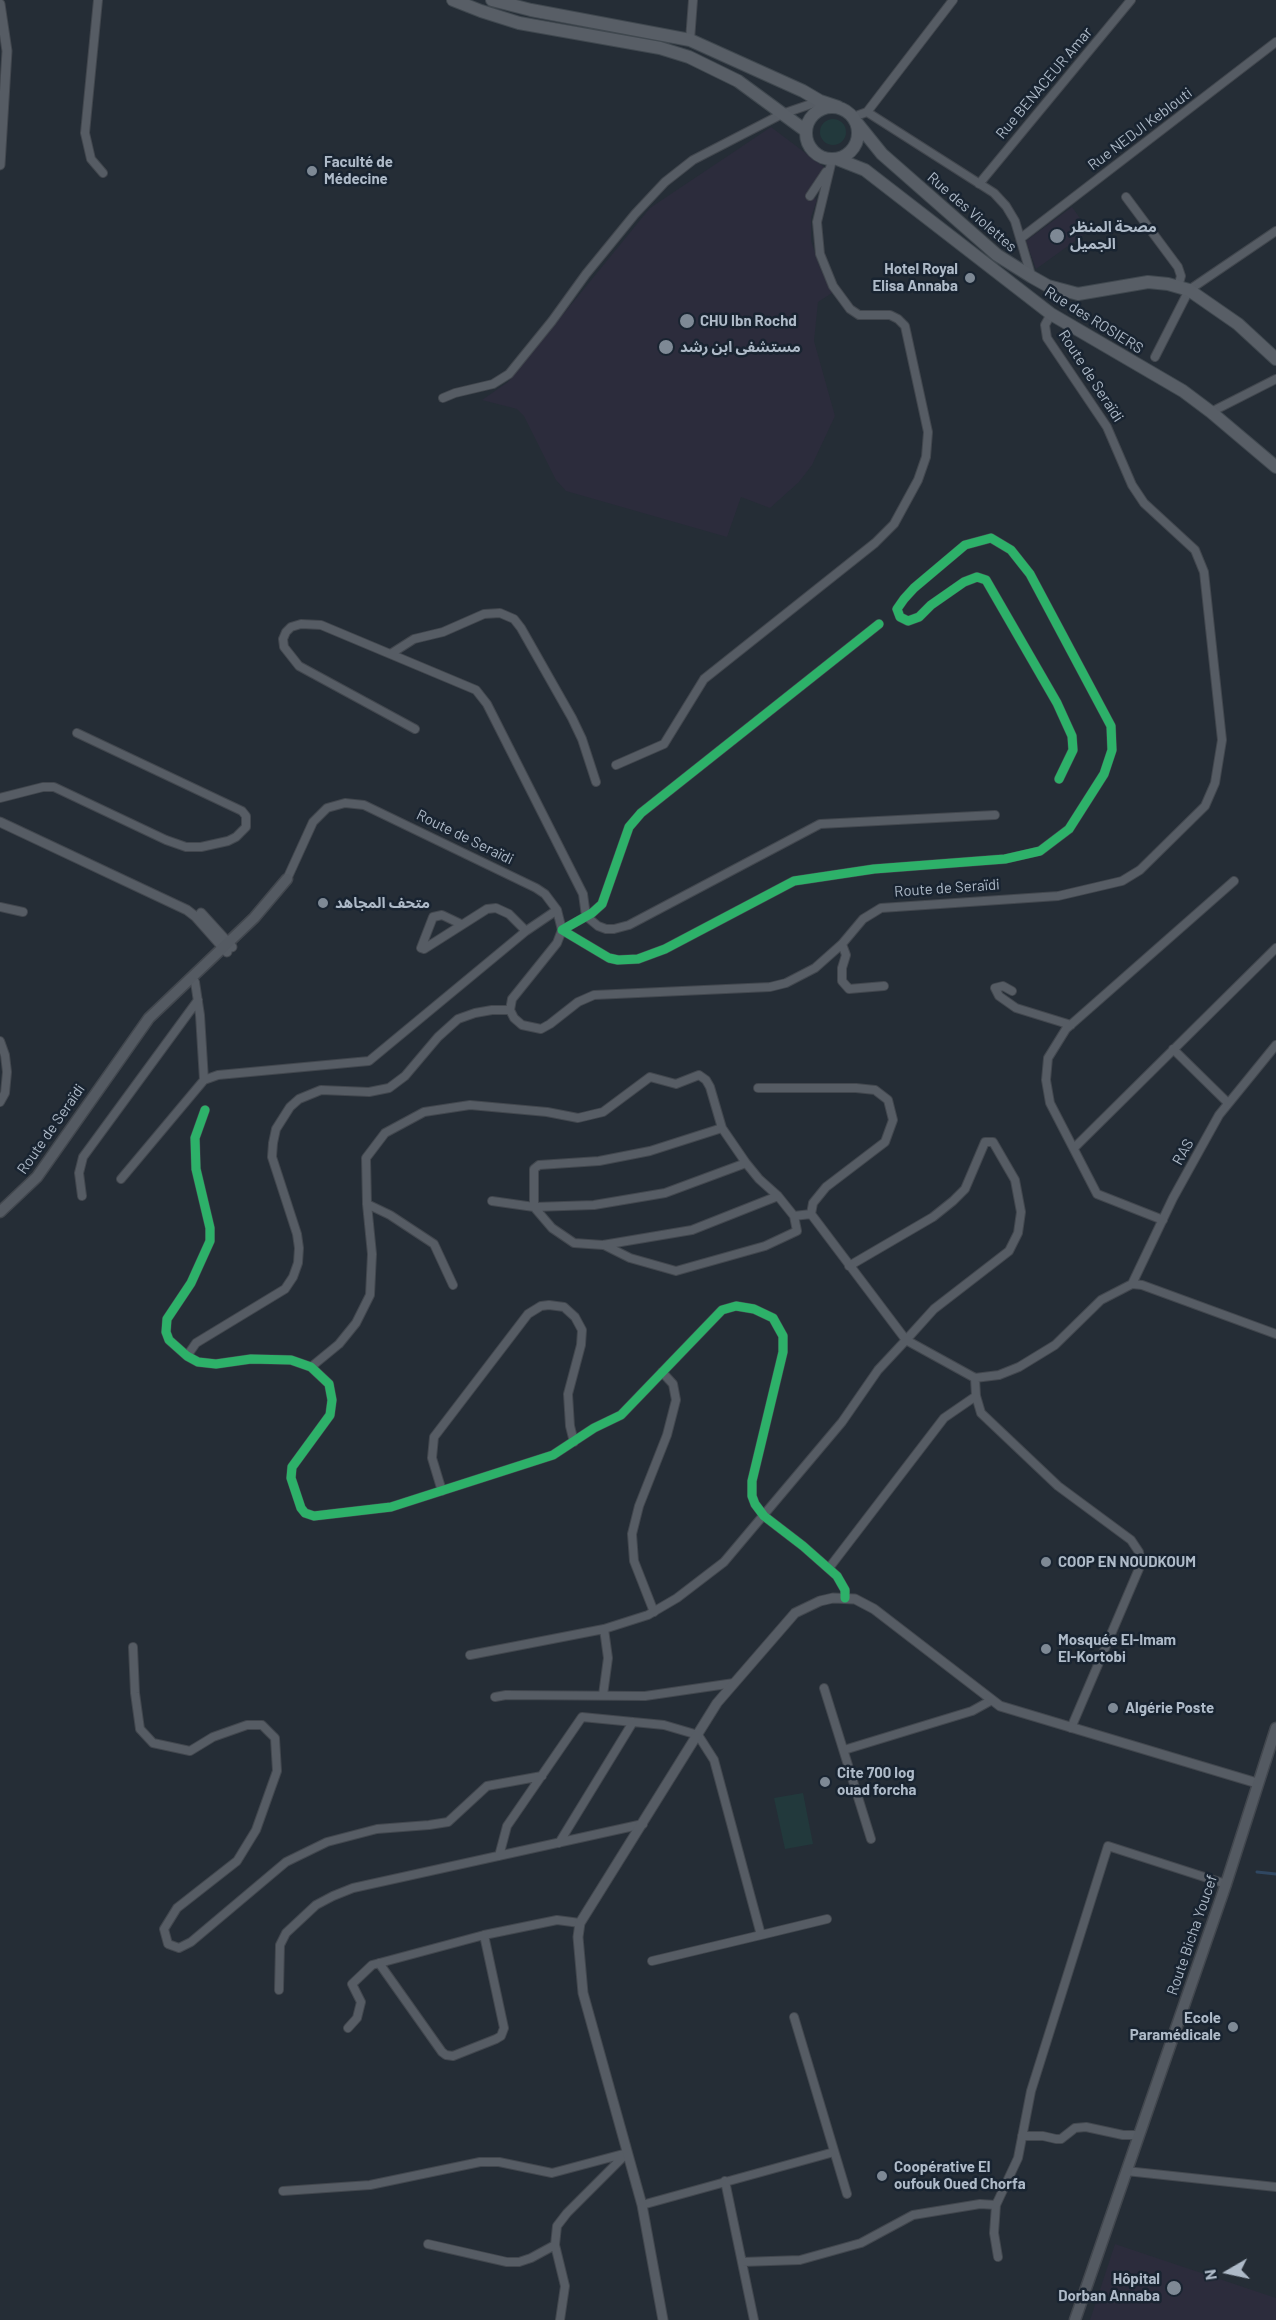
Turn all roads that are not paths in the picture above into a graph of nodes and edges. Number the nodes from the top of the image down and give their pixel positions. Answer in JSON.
{"nodes":[{"id":1,"x":98,"y":0,"type":"edge"},
{"id":2,"x":453,"y":0,"type":"edge"},
{"id":3,"x":492,"y":0,"type":"edge"},
{"id":4,"x":693,"y":0,"type":"edge"},
{"id":5,"x":953,"y":0,"type":"edge"},
{"id":6,"x":1131,"y":0,"type":"edge"},
{"id":7,"x":0,"y":4,"type":"edge"},
{"id":8,"x":690,"y":40,"type":"junction"},
{"id":9,"x":1276,"y":42,"type":"edge"},
{"id":10,"x":820,"y":101,"type":"junction"},
{"id":11,"x":838,"y":107,"type":"junction"},
{"id":12,"x":867,"y":112,"type":"junction"},
{"id":13,"x":782,"y":114,"type":"junction"},
{"id":14,"x":855,"y":120,"type":"junction"},
{"id":15,"x":1,"y":130,"type":"edge"},
{"id":16,"x":806,"y":131,"type":"junction"},
{"id":17,"x":834,"y":161,"type":"junction"},
{"id":18,"x":0,"y":165,"type":"edge"},
{"id":19,"x":103,"y":174,"type":"dead end"},
{"id":20,"x":979,"y":184,"type":"junction"},
{"id":21,"x":810,"y":196,"type":"dead end"},
{"id":22,"x":1126,"y":197,"type":"dead end"},
{"id":23,"x":1276,"y":231,"type":"edge"},
{"id":24,"x":1021,"y":238,"type":"junction"},
{"id":25,"x":1032,"y":277,"type":"junction"},
{"id":26,"x":1183,"y":288,"type":"junction"},
{"id":27,"x":1051,"y":314,"type":"junction"},
{"id":28,"x":1155,"y":357,"type":"dead end"},
{"id":29,"x":1276,"y":359,"type":"edge"},
{"id":30,"x":1276,"y":379,"type":"edge"},
{"id":31,"x":443,"y":398,"type":"dead end"},
{"id":32,"x":1211,"y":412,"type":"junction"},
{"id":33,"x":1276,"y":467,"type":"edge"},
{"id":34,"x":879,"y":624,"type":"dead end"},
{"id":35,"x":392,"y":653,"type":"junction"},
{"id":36,"x":415,"y":729,"type":"dead end"},
{"id":37,"x":77,"y":733,"type":"dead end"},
{"id":38,"x":616,"y":765,"type":"dead end"},
{"id":39,"x":1059,"y":779,"type":"dead end"},
{"id":40,"x":596,"y":782,"type":"dead end"},
{"id":41,"x":0,"y":798,"type":"edge"},
{"id":42,"x":994,"y":815,"type":"dead end"},
{"id":43,"x":0,"y":822,"type":"edge"},
{"id":44,"x":287,"y":879,"type":"joint"},
{"id":45,"x":1234,"y":881,"type":"dead end"},
{"id":46,"x":0,"y":907,"type":"edge"},
{"id":47,"x":557,"y":910,"type":"junction"},
{"id":48,"x":23,"y":912,"type":"dead end"},
{"id":49,"x":586,"y":916,"type":"junction"},
{"id":50,"x":461,"y":924,"type":"junction"},
{"id":51,"x":562,"y":930,"type":"junction"},
{"id":52,"x":526,"y":931,"type":"junction"},
{"id":53,"x":842,"y":944,"type":"junction"},
{"id":54,"x":228,"y":947,"type":"junction"},
{"id":55,"x":1276,"y":948,"type":"edge"},
{"id":56,"x":195,"y":982,"type":"junction"},
{"id":57,"x":884,"y":986,"type":"dead end"},
{"id":58,"x":1012,"y":991,"type":"dead end"},
{"id":59,"x":198,"y":1000,"type":"junction"},
{"id":60,"x":510,"y":1010,"type":"junction"},
{"id":61,"x":1071,"y":1025,"type":"junction"},
{"id":62,"x":142,"y":1028,"type":"junction"},
{"id":63,"x":0,"y":1041,"type":"edge"},
{"id":64,"x":1276,"y":1045,"type":"edge"},
{"id":65,"x":1173,"y":1049,"type":"junction"},
{"id":66,"x":204,"y":1080,"type":"junction"},
{"id":67,"x":758,"y":1088,"type":"dead end"},
{"id":68,"x":0,"y":1102,"type":"edge"},
{"id":69,"x":1228,"y":1103,"type":"junction"},
{"id":70,"x":205,"y":1110,"type":"dead end"},
{"id":71,"x":722,"y":1128,"type":"junction"},
{"id":72,"x":1074,"y":1148,"type":"junction"},
{"id":73,"x":746,"y":1163,"type":"junction"},
{"id":74,"x":121,"y":1179,"type":"dead end"},
{"id":75,"x":82,"y":1196,"type":"dead end"},
{"id":76,"x":778,"y":1196,"type":"junction"},
{"id":77,"x":492,"y":1201,"type":"dead end"},
{"id":78,"x":367,"y":1204,"type":"junction"},
{"id":79,"x":534,"y":1208,"type":"junction"},
{"id":80,"x":0,"y":1212,"type":"edge"},
{"id":81,"x":811,"y":1214,"type":"junction"},
{"id":82,"x":794,"y":1216,"type":"junction"},
{"id":83,"x":1162,"y":1220,"type":"junction"},
{"id":84,"x":603,"y":1245,"type":"junction"},
{"id":85,"x":849,"y":1266,"type":"junction"},
{"id":86,"x":1132,"y":1284,"type":"junction"},
{"id":87,"x":453,"y":1285,"type":"dead end"},
{"id":88,"x":1276,"y":1334,"type":"edge"},
{"id":89,"x":906,"y":1340,"type":"junction"},
{"id":90,"x":187,"y":1356,"type":"junction"},
{"id":91,"x":311,"y":1367,"type":"junction"},
{"id":92,"x":662,"y":1371,"type":"junction"},
{"id":93,"x":975,"y":1378,"type":"junction"},
{"id":94,"x":976,"y":1396,"type":"junction"},
{"id":95,"x":574,"y":1442,"type":"junction"},
{"id":96,"x":442,"y":1491,"type":"junction"},
{"id":97,"x":764,"y":1516,"type":"junction"},
{"id":98,"x":829,"y":1568,"type":"junction"},
{"id":99,"x":845,"y":1598,"type":"junction"},
{"id":100,"x":654,"y":1612,"type":"junction"},
{"id":101,"x":604,"y":1629,"type":"junction"},
{"id":102,"x":132,"y":1647,"type":"dead end"},
{"id":103,"x":470,"y":1655,"type":"dead end"},
{"id":104,"x":734,"y":1683,"type":"junction"},
{"id":105,"x":825,"y":1688,"type":"dead end"},
{"id":106,"x":603,"y":1695,"type":"junction"},
{"id":107,"x":495,"y":1697,"type":"dead end"},
{"id":108,"x":992,"y":1700,"type":"junction"},
{"id":109,"x":633,"y":1722,"type":"junction"},
{"id":110,"x":1071,"y":1728,"type":"junction"},
{"id":111,"x":1276,"y":1728,"type":"edge"},
{"id":112,"x":698,"y":1735,"type":"junction"},
{"id":113,"x":844,"y":1750,"type":"junction"},
{"id":114,"x":542,"y":1776,"type":"junction"},
{"id":115,"x":1257,"y":1783,"type":"junction"},
{"id":116,"x":644,"y":1824,"type":"junction"},
{"id":117,"x":872,"y":1839,"type":"dead end"},
{"id":118,"x":559,"y":1843,"type":"junction"},
{"id":119,"x":499,"y":1856,"type":"junction"},
{"id":120,"x":1226,"y":1884,"type":"junction"},
{"id":121,"x":827,"y":1918,"type":"dead end"},
{"id":122,"x":580,"y":1923,"type":"junction"},
{"id":123,"x":484,"y":1935,"type":"junction"},
{"id":124,"x":761,"y":1935,"type":"junction"},
{"id":125,"x":652,"y":1961,"type":"dead end"},
{"id":126,"x":379,"y":1963,"type":"junction"},
{"id":127,"x":279,"y":1990,"type":"dead end"},
{"id":128,"x":794,"y":2017,"type":"dead end"},
{"id":129,"x":348,"y":2028,"type":"dead end"},
{"id":130,"x":1138,"y":2135,"type":"junction"},
{"id":131,"x":1022,"y":2136,"type":"junction"},
{"id":132,"x":834,"y":2152,"type":"junction"},
{"id":133,"x":627,"y":2153,"type":"junction"},
{"id":134,"x":1126,"y":2171,"type":"junction"},
{"id":135,"x":725,"y":2181,"type":"junction"},
{"id":136,"x":1276,"y":2187,"type":"edge"},
{"id":137,"x":283,"y":2192,"type":"dead end"},
{"id":138,"x":847,"y":2194,"type":"dead end"},
{"id":139,"x":642,"y":2205,"type":"junction"},
{"id":140,"x":996,"y":2205,"type":"junction"},
{"id":141,"x":428,"y":2244,"type":"dead end"},
{"id":142,"x":555,"y":2245,"type":"junction"},
{"id":143,"x":998,"y":2257,"type":"dead end"},
{"id":144,"x":742,"y":2262,"type":"junction"},
{"id":145,"x":560,"y":2320,"type":"edge"},
{"id":146,"x":663,"y":2320,"type":"edge"},
{"id":147,"x":754,"y":2320,"type":"edge"},
{"id":148,"x":1075,"y":2320,"type":"edge"}],
"edges":[{"from":1,"to":19,"type":"street"},
{"from":2,"to":13,"type":"main road"},
{"from":3,"to":8,"type":"main road"},
{"from":4,"to":8,"type":"street"},
{"from":5,"to":12,"type":"street"},
{"from":6,"to":20,"type":"street","name":"Rue BENACEUR Amar"},
{"from":7,"to":15,"type":"street"},
{"from":8,"to":10,"type":"main road"},
{"from":9,"to":24,"type":"street","name":"Rue NEDJI Keblouti"},
{"from":10,"to":11,"type":"main road"},
{"from":10,"to":13,"type":"street"},
{"from":11,"to":14,"type":"main road"},
{"from":11,"to":16,"type":"main road"},
{"from":12,"to":14,"type":"street"},
{"from":12,"to":20,"type":"street"},
{"from":13,"to":16,"type":"main road"},
{"from":13,"to":31,"type":"street"},
{"from":14,"to":17,"type":"main road"},
{"from":14,"to":25,"type":"main road","name":"Rue des Violettes"},
{"from":15,"to":18,"type":"street"},
{"from":16,"to":17,"type":"main road"},
{"from":17,"to":21,"type":"street"},
{"from":17,"to":27,"type":"main road","name":"Rue des ROSIERS"},
{"from":17,"to":38,"type":"street"},
{"from":20,"to":24,"type":"street"},
{"from":22,"to":26,"type":"street"},
{"from":23,"to":26,"type":"street"},
{"from":24,"to":25,"type":"street"},
{"from":25,"to":26,"type":"main road","name":"Rue des Violettes"},
{"from":26,"to":28,"type":"street"},
{"from":26,"to":29,"type":"main road","name":"Rue des Violettes"},
{"from":27,"to":32,"type":"main road","name":"Rue des ROSIERS"},
{"from":27,"to":53,"type":"street","name":"Route de Seraïdi"},
{"from":30,"to":32,"type":"street"},
{"from":32,"to":33,"type":"main road","name":"Rue des ROSIERS"},
{"from":34,"to":49,"type":"street"},
{"from":35,"to":36,"type":"street"},
{"from":35,"to":40,"type":"street"},
{"from":35,"to":49,"type":"street"},
{"from":37,"to":41,"type":"street"},
{"from":39,"to":51,"type":"street"},
{"from":42,"to":49,"type":"street"},
{"from":43,"to":54,"type":"street"},
{"from":44,"to":47,"type":"street","name":"Route de Seraïdi"},
{"from":44,"to":54,"type":"main road","name":"Route de Seraïdi"},
{"from":45,"to":61,"type":"street"},
{"from":46,"to":48,"type":"street"},
{"from":47,"to":51,"type":"street","name":"Route de Seraïdi"},
{"from":47,"to":52,"type":"street"},
{"from":49,"to":51,"type":"street"},
{"from":50,"to":50,"type":"street"},
{"from":50,"to":52,"type":"street"},
{"from":51,"to":60,"type":"street"},
{"from":52,"to":66,"type":"street"},
{"from":53,"to":57,"type":"street"},
{"from":53,"to":60,"type":"street","name":"Route de Seraïdi"},
{"from":54,"to":56,"type":"main road","name":"Route de Seraïdi"},
{"from":54,"to":62,"type":"main road","name":"Route de Seraïdi"},
{"from":55,"to":65,"type":"street"},
{"from":56,"to":59,"type":"street"},
{"from":56,"to":62,"type":"main road","name":"Route de Seraïdi"},
{"from":58,"to":61,"type":"street"},
{"from":59,"to":66,"type":"street"},
{"from":59,"to":75,"type":"street"},
{"from":60,"to":90,"type":"street"},
{"from":61,"to":72,"type":"street"},
{"from":62,"to":80,"type":"main road","name":"Route de Seraïdi"},
{"from":63,"to":68,"type":"street"},
{"from":64,"to":69,"type":"street","name":"RAS"},
{"from":65,"to":69,"type":"street"},
{"from":65,"to":72,"type":"street"},
{"from":66,"to":74,"type":"street"},
{"from":67,"to":81,"type":"street"},
{"from":69,"to":83,"type":"street","name":"RAS"},
{"from":70,"to":90,"type":"street"},
{"from":71,"to":73,"type":"street"},
{"from":71,"to":78,"type":"street"},
{"from":71,"to":79,"type":"street"},
{"from":72,"to":83,"type":"street"},
{"from":73,"to":76,"type":"street"},
{"from":73,"to":79,"type":"street"},
{"from":76,"to":82,"type":"street"},
{"from":76,"to":84,"type":"street"},
{"from":77,"to":79,"type":"street"},
{"from":78,"to":87,"type":"street"},
{"from":78,"to":91,"type":"street"},
{"from":79,"to":84,"type":"street"},
{"from":81,"to":82,"type":"street"},
{"from":81,"to":85,"type":"street"},
{"from":82,"to":84,"type":"street"},
{"from":83,"to":86,"type":"street","name":"RAS"},
{"from":85,"to":89,"type":"street"},
{"from":85,"to":89,"type":"street"},
{"from":86,"to":88,"type":"street"},
{"from":86,"to":93,"type":"street"},
{"from":89,"to":93,"type":"street"},
{"from":89,"to":97,"type":"street"},
{"from":90,"to":91,"type":"street"},
{"from":91,"to":96,"type":"street"},
{"from":92,"to":95,"type":"street"},
{"from":92,"to":97,"type":"street"},
{"from":92,"to":100,"type":"street"},
{"from":93,"to":94,"type":"street"},
{"from":94,"to":98,"type":"street"},
{"from":94,"to":110,"type":"street"},
{"from":95,"to":96,"type":"street"},
{"from":95,"to":96,"type":"street"},
{"from":97,"to":98,"type":"street"},
{"from":97,"to":100,"type":"street"},
{"from":98,"to":99,"type":"street"},
{"from":99,"to":104,"type":"street"},
{"from":99,"to":108,"type":"street"},
{"from":100,"to":101,"type":"street"},
{"from":101,"to":103,"type":"street"},
{"from":101,"to":106,"type":"street"},
{"from":102,"to":114,"type":"street"},
{"from":104,"to":106,"type":"street"},
{"from":104,"to":112,"type":"street"},
{"from":105,"to":113,"type":"street"},
{"from":106,"to":107,"type":"street"},
{"from":108,"to":110,"type":"street"},
{"from":108,"to":113,"type":"street"},
{"from":109,"to":112,"type":"street"},
{"from":109,"to":114,"type":"street"},
{"from":109,"to":118,"type":"street"},
{"from":110,"to":115,"type":"street"},
{"from":111,"to":115,"type":"main road","name":"Route Bicha Youcef"},
{"from":112,"to":116,"type":"street"},
{"from":112,"to":124,"type":"street"},
{"from":113,"to":117,"type":"street"},
{"from":114,"to":119,"type":"street"},
{"from":115,"to":120,"type":"main road","name":"Route Bicha Youcef"},
{"from":116,"to":118,"type":"street"},
{"from":116,"to":122,"type":"street"},
{"from":118,"to":119,"type":"street"},
{"from":119,"to":127,"type":"street"},
{"from":120,"to":130,"type":"main road","name":"Route Bicha Youcef"},
{"from":120,"to":131,"type":"street"},
{"from":121,"to":124,"type":"street"},
{"from":122,"to":123,"type":"street"},
{"from":122,"to":133,"type":"street"},
{"from":123,"to":126,"type":"street"},
{"from":123,"to":126,"type":"street"},
{"from":124,"to":125,"type":"street"},
{"from":126,"to":129,"type":"street"},
{"from":128,"to":132,"type":"street"},
{"from":130,"to":131,"type":"street"},
{"from":130,"to":134,"type":"main road","name":"Route Bicha Youcef"},
{"from":131,"to":140,"type":"street"},
{"from":132,"to":135,"type":"street"},
{"from":132,"to":138,"type":"street"},
{"from":133,"to":137,"type":"street"},
{"from":133,"to":139,"type":"street"},
{"from":133,"to":142,"type":"street"},
{"from":134,"to":136,"type":"street"},
{"from":134,"to":148,"type":"main road","name":"Route Bicha Youcef"},
{"from":135,"to":139,"type":"street"},
{"from":135,"to":144,"type":"street"},
{"from":139,"to":146,"type":"street"},
{"from":140,"to":143,"type":"street"},
{"from":140,"to":144,"type":"street"},
{"from":141,"to":142,"type":"street"},
{"from":142,"to":145,"type":"street"},
{"from":144,"to":147,"type":"street"}]}
